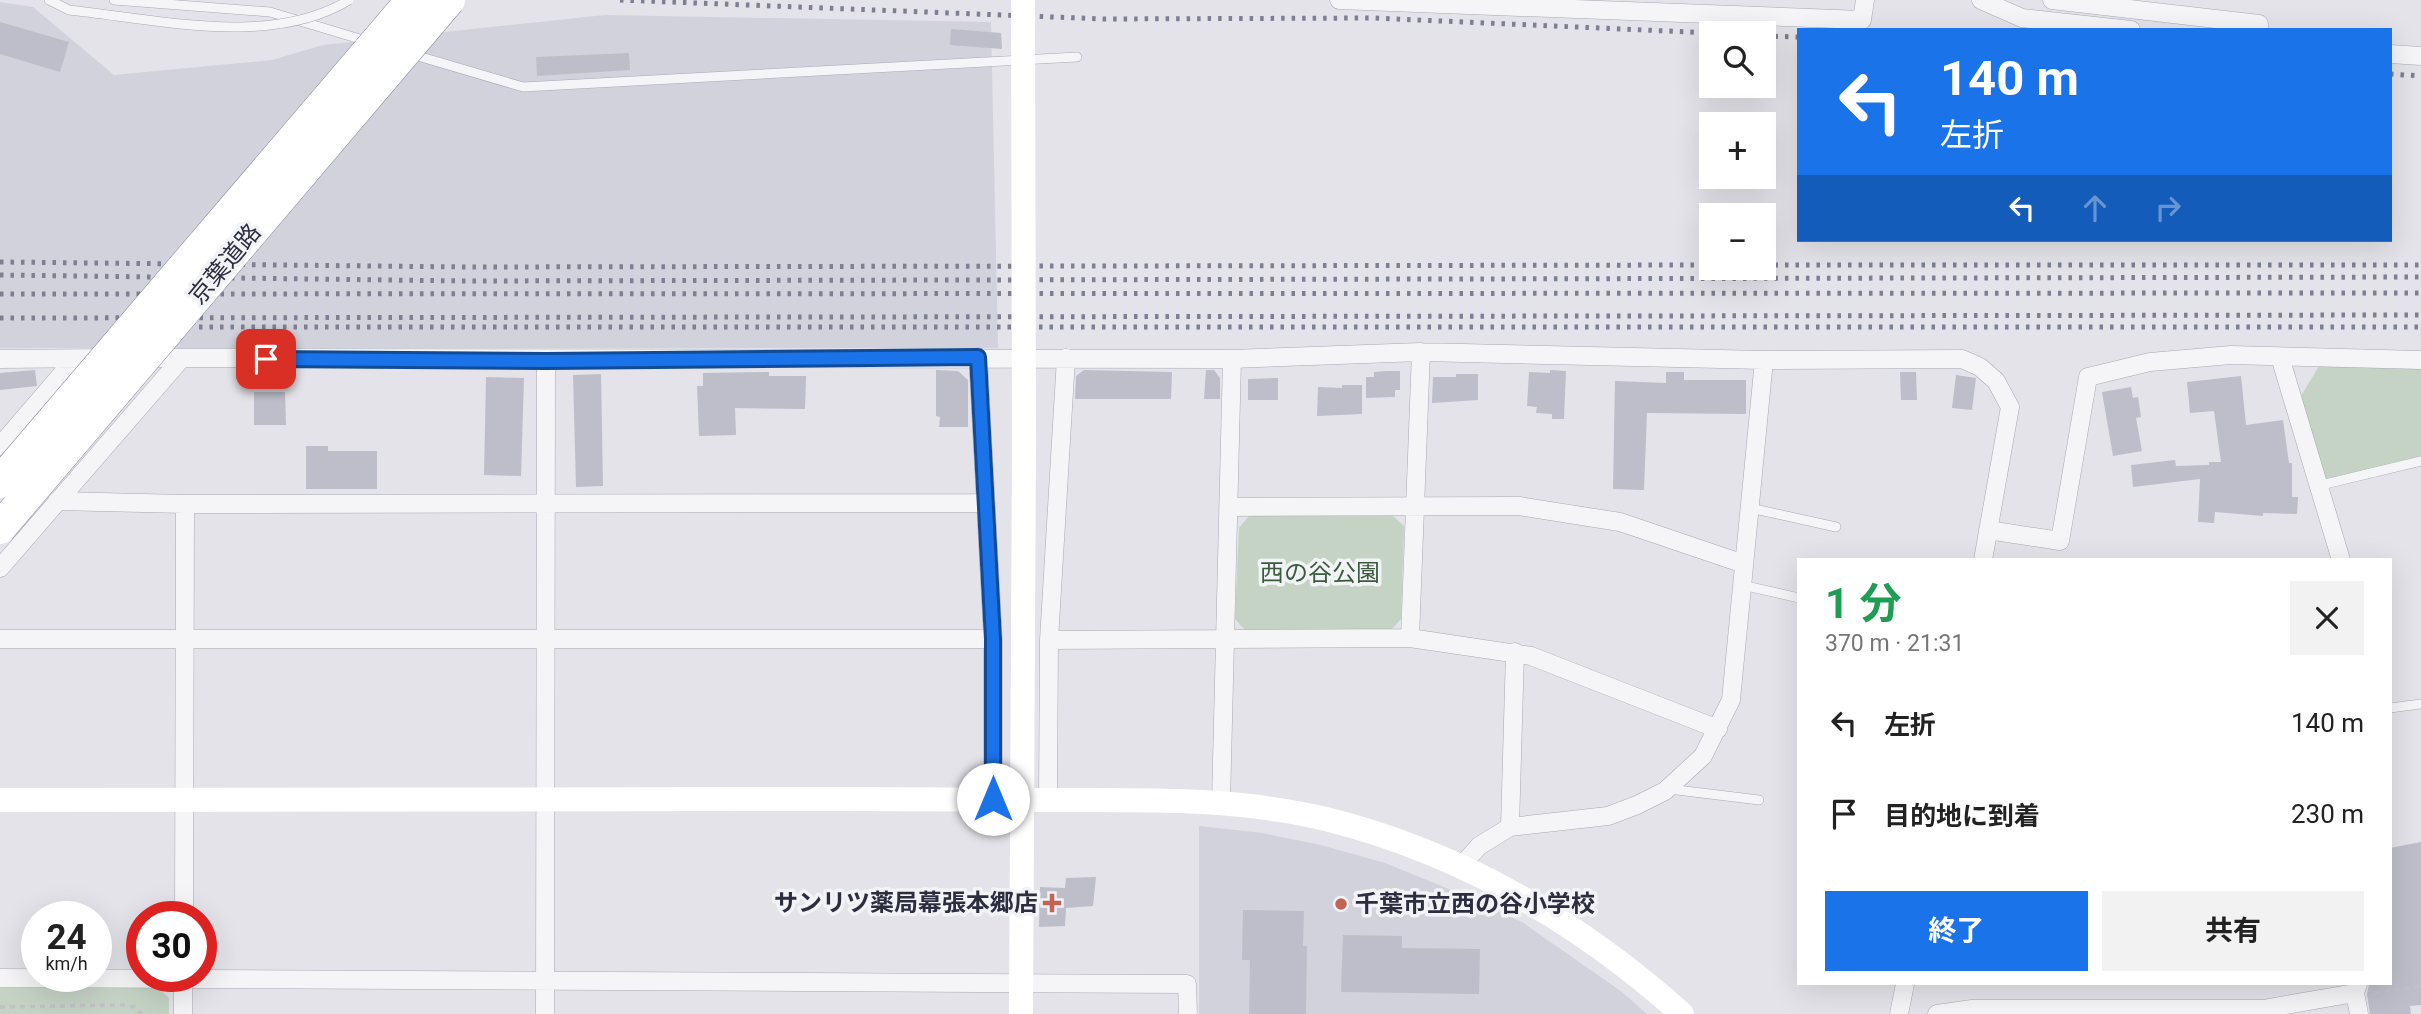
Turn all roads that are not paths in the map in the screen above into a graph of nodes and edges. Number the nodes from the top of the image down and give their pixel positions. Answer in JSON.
{"nodes":[{"id":1,"x":50,"y":0,"type":"edge"},
{"id":2,"x":114,"y":0,"type":"edge"},
{"id":3,"x":349,"y":0,"type":"edge"},
{"id":4,"x":412,"y":0,"type":"edge"},
{"id":5,"x":449,"y":0,"type":"edge"},
{"id":6,"x":1023,"y":0,"type":"edge"},
{"id":7,"x":1339,"y":0,"type":"edge"},
{"id":8,"x":1865,"y":0,"type":"edge"},
{"id":9,"x":1981,"y":0,"type":"edge"},
{"id":10,"x":2052,"y":0,"type":"edge"},
{"id":11,"x":1541,"y":4,"type":"edge"},
{"id":12,"x":2188,"y":7,"type":"edge"},
{"id":13,"x":2113,"y":28,"type":"edge"},
{"id":14,"x":2259,"y":28,"type":"edge"},
{"id":15,"x":2392,"y":54,"type":"edge"},
{"id":16,"x":2421,"y":56,"type":"edge"},
{"id":17,"x":1077,"y":57,"type":"dead end"},
{"id":18,"x":1422,"y":352,"type":"junction"},
{"id":19,"x":978,"y":357,"type":"junction"},
{"id":20,"x":2280,"y":357,"type":"junction"},
{"id":21,"x":182,"y":358,"type":"junction"},
{"id":22,"x":1066,"y":358,"type":"junction"},
{"id":23,"x":0,"y":359,"type":"edge"},
{"id":24,"x":75,"y":359,"type":"junction"},
{"id":25,"x":1232,"y":359,"type":"junction"},
{"id":26,"x":1764,"y":360,"type":"junction"},
{"id":27,"x":2421,"y":360,"type":"edge"},
{"id":28,"x":546,"y":361,"type":"junction"},
{"id":29,"x":0,"y":446,"type":"edge"},
{"id":30,"x":2421,"y":461,"type":"edge"},
{"id":31,"x":0,"y":482,"type":"edge"},
{"id":32,"x":2318,"y":486,"type":"junction"},
{"id":33,"x":57,"y":501,"type":"junction"},
{"id":34,"x":546,"y":503,"type":"junction"},
{"id":35,"x":986,"y":503,"type":"junction"},
{"id":36,"x":185,"y":504,"type":"junction"},
{"id":37,"x":1415,"y":507,"type":"junction"},
{"id":38,"x":1230,"y":508,"type":"junction"},
{"id":39,"x":1750,"y":508,"type":"junction"},
{"id":40,"x":1836,"y":527,"type":"dead end"},
{"id":41,"x":0,"y":528,"type":"edge"},
{"id":42,"x":1988,"y":530,"type":"junction"},
{"id":43,"x":1983,"y":558,"type":"edge"},
{"id":44,"x":2340,"y":558,"type":"edge"},
{"id":45,"x":1744,"y":564,"type":"junction"},
{"id":46,"x":0,"y":568,"type":"edge"},
{"id":47,"x":1742,"y":585,"type":"junction"},
{"id":48,"x":1797,"y":598,"type":"edge"},
{"id":49,"x":184,"y":638,"type":"junction"},
{"id":50,"x":1410,"y":638,"type":"junction"},
{"id":51,"x":0,"y":639,"type":"edge"},
{"id":52,"x":547,"y":639,"type":"junction"},
{"id":53,"x":993,"y":639,"type":"junction"},
{"id":54,"x":1226,"y":639,"type":"junction"},
{"id":55,"x":1049,"y":640,"type":"junction"},
{"id":56,"x":1515,"y":653,"type":"junction"},
{"id":57,"x":2421,"y":704,"type":"edge"},
{"id":58,"x":2392,"y":708,"type":"edge"},
{"id":59,"x":1717,"y":729,"type":"junction"},
{"id":60,"x":1667,"y":789,"type":"junction"},
{"id":61,"x":185,"y":799,"type":"junction"},
{"id":62,"x":993,"y":799,"type":"junction"},
{"id":63,"x":1021,"y":799,"type":"junction"},
{"id":64,"x":1048,"y":799,"type":"junction"},
{"id":65,"x":0,"y":800,"type":"edge"},
{"id":66,"x":545,"y":800,"type":"junction"},
{"id":67,"x":1759,"y":800,"type":"dead end"},
{"id":68,"x":1221,"y":802,"type":"junction"},
{"id":69,"x":1510,"y":827,"type":"junction"},
{"id":70,"x":1462,"y":864,"type":"junction"},
{"id":71,"x":184,"y":901,"type":"edge"},
{"id":72,"x":126,"y":977,"type":"edge"},
{"id":73,"x":217,"y":977,"type":"edge"},
{"id":74,"x":0,"y":978,"type":"edge"},
{"id":75,"x":545,"y":978,"type":"junction"},
{"id":76,"x":1021,"y":981,"type":"junction"},
{"id":77,"x":1905,"y":985,"type":"edge"},
{"id":78,"x":2357,"y":988,"type":"edge"},
{"id":79,"x":183,"y":992,"type":"edge"},
{"id":80,"x":1979,"y":1011,"type":"edge"},
{"id":81,"x":2167,"y":1011,"type":"edge"},
{"id":82,"x":183,"y":1014,"type":"edge"},
{"id":83,"x":545,"y":1014,"type":"edge"},
{"id":84,"x":1021,"y":1014,"type":"edge"},
{"id":85,"x":1188,"y":1014,"type":"edge"},
{"id":86,"x":1682,"y":1014,"type":"edge"},
{"id":87,"x":1899,"y":1014,"type":"edge"},
{"id":88,"x":1937,"y":1014,"type":"edge"},
{"id":89,"x":2359,"y":1014,"type":"edge"}],
"edges":[{"from":1,"to":3,"type":"lane","bridge":true},
{"from":2,"to":17,"type":"lane"},
{"from":4,"to":31,"type":"highway","name":"京葉道路","bridge":true},
{"from":5,"to":41,"type":"highway","name":"京葉道路","bridge":true},
{"from":6,"to":63,"type":"street","bridge":true},
{"from":7,"to":11,"type":"street"},
{"from":8,"to":11,"type":"street"},
{"from":9,"to":13,"type":"street"},
{"from":10,"to":12,"type":"street"},
{"from":12,"to":14,"type":"street"},
{"from":15,"to":16,"type":"street"},
{"from":18,"to":25,"type":"street"},
{"from":18,"to":26,"type":"street"},
{"from":18,"to":37,"type":"street"},
{"from":19,"to":22,"type":"street"},
{"from":19,"to":28,"type":"street"},
{"from":19,"to":35,"type":"street"},
{"from":20,"to":27,"type":"street"},
{"from":20,"to":32,"type":"street"},
{"from":20,"to":42,"type":"street"},
{"from":21,"to":24,"type":"street"},
{"from":21,"to":28,"type":"street"},
{"from":21,"to":33,"type":"street"},
{"from":22,"to":25,"type":"street"},
{"from":22,"to":55,"type":"street"},
{"from":23,"to":24,"type":"street"},
{"from":24,"to":29,"type":"street"},
{"from":25,"to":38,"type":"street"},
{"from":26,"to":39,"type":"street"},
{"from":26,"to":42,"type":"street"},
{"from":28,"to":34,"type":"street"},
{"from":30,"to":32,"type":"lane"},
{"from":32,"to":44,"type":"street"},
{"from":33,"to":36,"type":"street"},
{"from":33,"to":46,"type":"street"},
{"from":34,"to":35,"type":"street"},
{"from":34,"to":36,"type":"street"},
{"from":34,"to":52,"type":"street"},
{"from":35,"to":53,"type":"street"},
{"from":36,"to":49,"type":"street"},
{"from":37,"to":38,"type":"street"},
{"from":37,"to":45,"type":"street"},
{"from":37,"to":50,"type":"street"},
{"from":38,"to":54,"type":"street"},
{"from":39,"to":40,"type":"lane"},
{"from":39,"to":45,"type":"street"},
{"from":42,"to":43,"type":"street"},
{"from":45,"to":47,"type":"street"},
{"from":47,"to":48,"type":"lane"},
{"from":47,"to":59,"type":"street"},
{"from":49,"to":51,"type":"street"},
{"from":49,"to":52,"type":"street"},
{"from":49,"to":61,"type":"street"},
{"from":50,"to":54,"type":"street"},
{"from":50,"to":56,"type":"street"},
{"from":52,"to":53,"type":"street"},
{"from":52,"to":66,"type":"street"},
{"from":53,"to":62,"type":"street"},
{"from":54,"to":55,"type":"street"},
{"from":54,"to":68,"type":"street"},
{"from":55,"to":64,"type":"street"},
{"from":56,"to":59,"type":"street"},
{"from":56,"to":69,"type":"street"},
{"from":57,"to":58,"type":"lane"},
{"from":59,"to":60,"type":"street"},
{"from":60,"to":67,"type":"lane"},
{"from":60,"to":69,"type":"street"},
{"from":61,"to":65,"type":"street"},
{"from":61,"to":66,"type":"street"},
{"from":61,"to":71,"type":"street"},
{"from":62,"to":63,"type":"street"},
{"from":62,"to":66,"type":"street"},
{"from":63,"to":64,"type":"street"},
{"from":63,"to":76,"type":"street"},
{"from":64,"to":68,"type":"street"},
{"from":66,"to":75,"type":"street"},
{"from":68,"to":70,"type":"street"},
{"from":69,"to":70,"type":"street"},
{"from":70,"to":86,"type":"street"},
{"from":72,"to":74,"type":"street"},
{"from":73,"to":75,"type":"street"},
{"from":75,"to":76,"type":"street"},
{"from":75,"to":83,"type":"street"},
{"from":76,"to":84,"type":"street"},
{"from":76,"to":85,"type":"street"},
{"from":77,"to":87,"type":"street"},
{"from":78,"to":81,"type":"street"},
{"from":78,"to":89,"type":"street"},
{"from":79,"to":82,"type":"street"},
{"from":80,"to":81,"type":"street"},
{"from":80,"to":88,"type":"street"}]}
